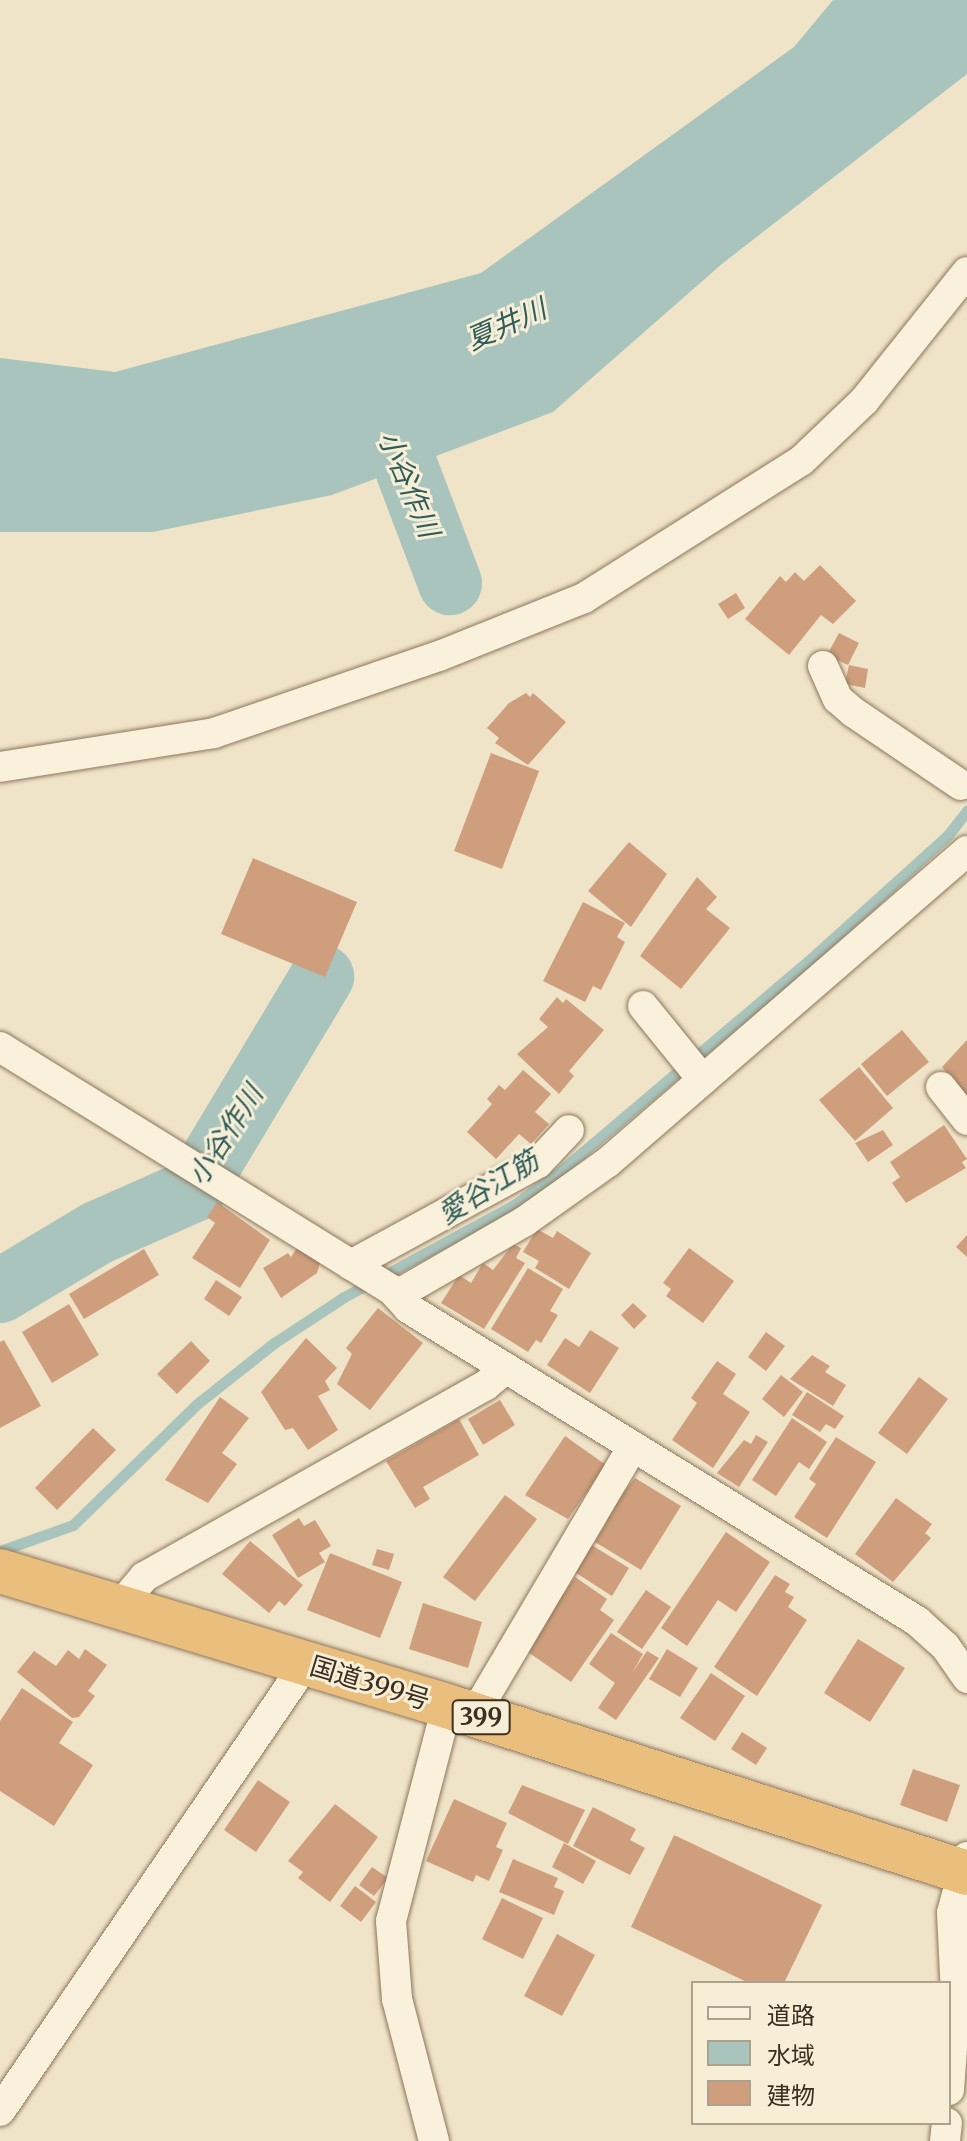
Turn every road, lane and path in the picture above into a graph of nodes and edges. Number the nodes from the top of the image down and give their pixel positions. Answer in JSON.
{"nodes":[{"id":1,"x":967,"y":272,"type":"edge"},
{"id":2,"x":823,"y":666,"type":"dead end"},
{"id":3,"x":0,"y":767,"type":"edge"},
{"id":4,"x":965,"y":786,"type":"edge"},
{"id":5,"x":967,"y":851,"type":"edge"},
{"id":6,"x":643,"y":1006,"type":"dead end"},
{"id":7,"x":0,"y":1047,"type":"edge"},
{"id":8,"x":703,"y":1080,"type":"junction"},
{"id":9,"x":941,"y":1087,"type":"dead end"},
{"id":10,"x":967,"y":1120,"type":"edge"},
{"id":11,"x":569,"y":1130,"type":"dead end"},
{"id":12,"x":351,"y":1265,"type":"junction"},
{"id":13,"x":394,"y":1293,"type":"junction"},
{"id":14,"x":506,"y":1368,"type":"junction"},
{"id":15,"x":633,"y":1446,"type":"junction"},
{"id":16,"x":0,"y":1571,"type":"edge"},
{"id":17,"x":119,"y":1607,"type":"junction"},
{"id":18,"x":306,"y":1663,"type":"junction"},
{"id":19,"x":967,"y":1678,"type":"edge"},
{"id":20,"x":461,"y":1710,"type":"junction"},
{"id":21,"x":964,"y":1867,"type":"edge"},
{"id":22,"x":951,"y":2063,"type":"edge"},
{"id":23,"x":0,"y":2111,"type":"edge"},
{"id":24,"x":434,"y":2141,"type":"edge"}],
"edges":[{"from":1,"to":3,"type":"street"},
{"from":2,"to":4,"type":"street"},
{"from":5,"to":8,"type":"street"},
{"from":6,"to":8,"type":"street"},
{"from":7,"to":12,"type":"street"},
{"from":8,"to":13,"type":"street"},
{"from":9,"to":10,"type":"street"},
{"from":11,"to":12,"type":"street"},
{"from":12,"to":13,"type":"street"},
{"from":13,"to":14,"type":"street"},
{"from":14,"to":15,"type":"street"},
{"from":14,"to":17,"type":"street"},
{"from":15,"to":19,"type":"street"},
{"from":15,"to":20,"type":"street"},
{"from":16,"to":17,"type":"highway","name":"国道399号","number":"399"},
{"from":17,"to":18,"type":"highway","name":"国道399号","number":"399"},
{"from":18,"to":20,"type":"highway","name":"国道399号","number":"399"},
{"from":18,"to":23,"type":"street"},
{"from":20,"to":21,"type":"highway","name":"国道399号","number":"399"},
{"from":20,"to":24,"type":"street"},
{"from":21,"to":22,"type":"street"}]}
